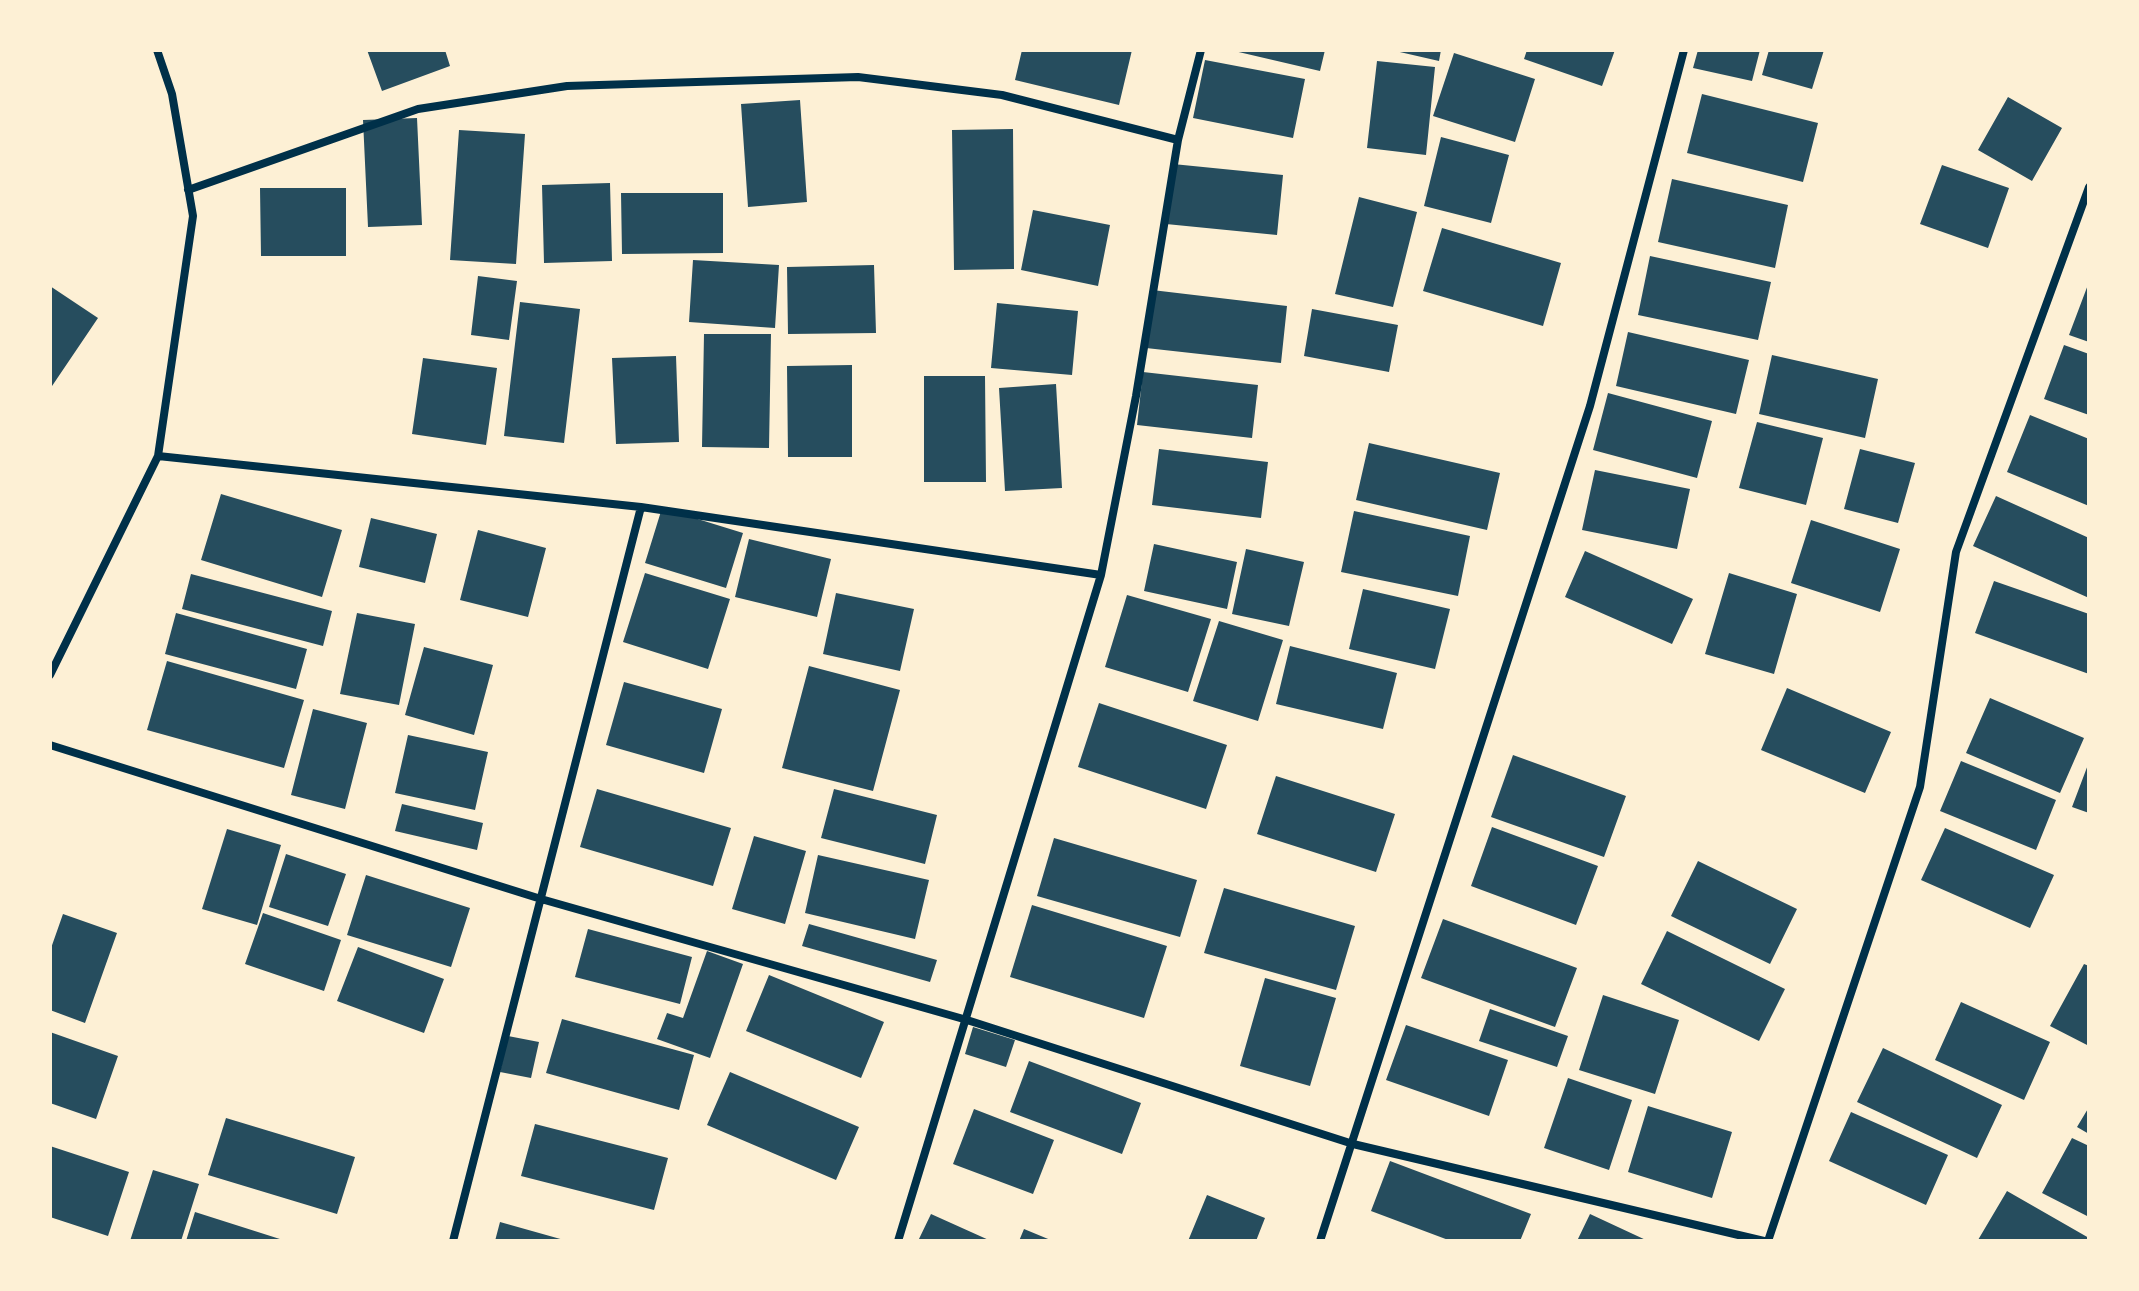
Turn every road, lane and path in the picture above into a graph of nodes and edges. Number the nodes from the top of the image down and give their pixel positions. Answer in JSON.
{"nodes":[{"id":1,"x":157,"y":50,"type":"edge"},
{"id":2,"x":1201,"y":50,"type":"edge"},
{"id":3,"x":1684,"y":50,"type":"edge"},
{"id":4,"x":1178,"y":140,"type":"junction"},
{"id":5,"x":2089,"y":187,"type":"edge"},
{"id":6,"x":188,"y":190,"type":"junction"},
{"id":7,"x":158,"y":456,"type":"junction"},
{"id":8,"x":641,"y":507,"type":"junction"},
{"id":9,"x":1101,"y":575,"type":"junction"},
{"id":10,"x":50,"y":675,"type":"edge"},
{"id":11,"x":50,"y":745,"type":"edge"},
{"id":12,"x":541,"y":899,"type":"junction"},
{"id":13,"x":967,"y":1020,"type":"junction"},
{"id":14,"x":1353,"y":1144,"type":"junction"},
{"id":15,"x":453,"y":1241,"type":"edge"},
{"id":16,"x":898,"y":1241,"type":"edge"},
{"id":17,"x":1320,"y":1241,"type":"edge"},
{"id":18,"x":1766,"y":1241,"type":"edge"}],
"edges":[{"from":1,"to":6,"type":"street"},
{"from":2,"to":4,"type":"street"},
{"from":3,"to":14,"type":"street"},
{"from":4,"to":6,"type":"street"},
{"from":4,"to":9,"type":"street"},
{"from":5,"to":18,"type":"street"},
{"from":6,"to":7,"type":"street"},
{"from":7,"to":8,"type":"street"},
{"from":7,"to":10,"type":"street"},
{"from":8,"to":9,"type":"street"},
{"from":8,"to":12,"type":"street"},
{"from":9,"to":13,"type":"street"},
{"from":11,"to":12,"type":"street"},
{"from":12,"to":13,"type":"street"},
{"from":12,"to":15,"type":"street"},
{"from":13,"to":14,"type":"street"},
{"from":13,"to":16,"type":"street"},
{"from":14,"to":17,"type":"street"},
{"from":14,"to":18,"type":"street"}]}
